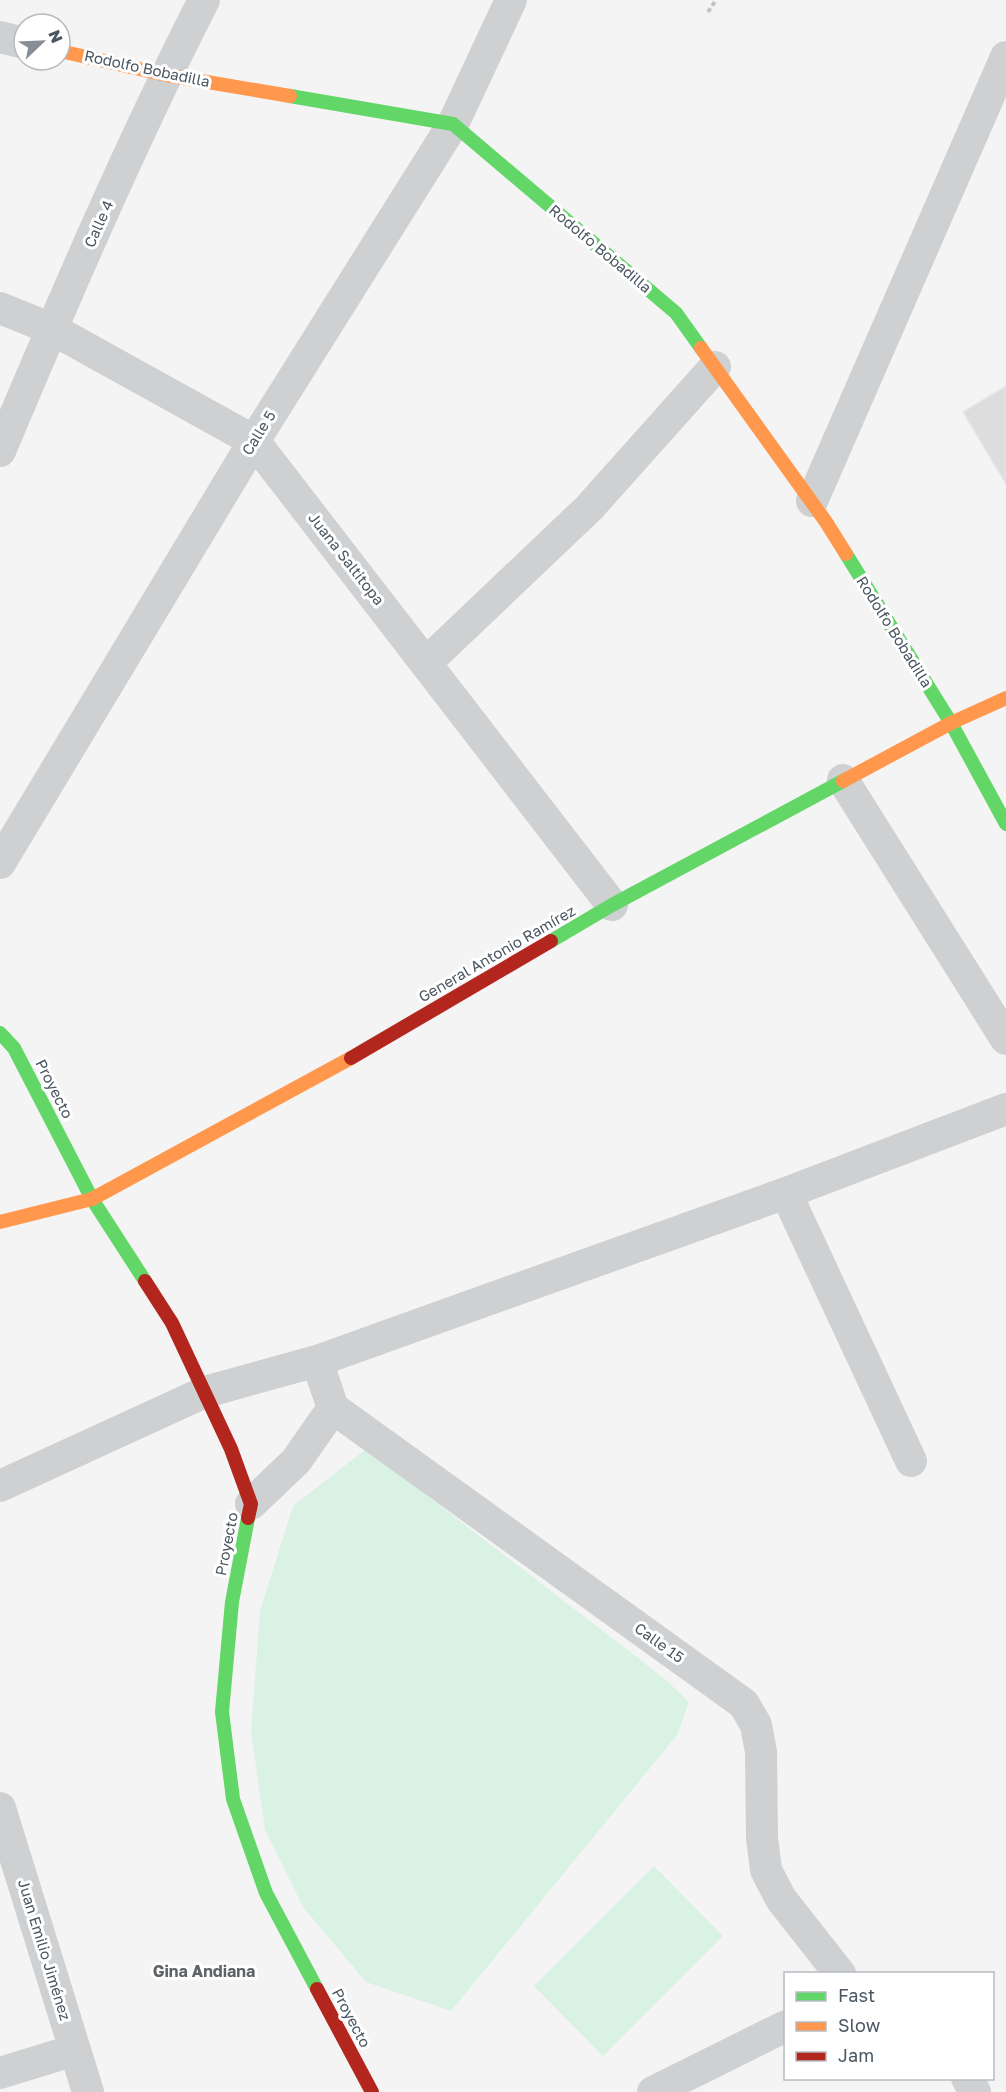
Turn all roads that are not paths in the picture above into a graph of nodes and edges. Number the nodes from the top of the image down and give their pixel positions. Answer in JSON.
{"nodes":[{"id":1,"x":204,"y":0,"type":"edge"},
{"id":2,"x":511,"y":0,"type":"edge"},
{"id":3,"x":72,"y":54,"type":"edge"},
{"id":4,"x":1006,"y":57,"type":"edge"},
{"id":5,"x":166,"y":75,"type":"junction"},
{"id":6,"x":453,"y":124,"type":"junction"},
{"id":7,"x":0,"y":308,"type":"edge"},
{"id":8,"x":52,"y":329,"type":"junction"},
{"id":9,"x":715,"y":367,"type":"junction"},
{"id":10,"x":254,"y":441,"type":"junction"},
{"id":11,"x":0,"y":451,"type":"edge"},
{"id":12,"x":812,"y":501,"type":"junction"},
{"id":13,"x":426,"y":663,"type":"junction"},
{"id":14,"x":1006,"y":698,"type":"edge"},
{"id":15,"x":951,"y":723,"type":"junction"},
{"id":16,"x":843,"y":780,"type":"junction"},
{"id":17,"x":1006,"y":824,"type":"edge"},
{"id":18,"x":0,"y":863,"type":"edge"},
{"id":19,"x":612,"y":905,"type":"junction"},
{"id":20,"x":0,"y":1034,"type":"edge"},
{"id":21,"x":1006,"y":1039,"type":"edge"},
{"id":22,"x":1006,"y":1109,"type":"edge"},
{"id":23,"x":786,"y":1193,"type":"junction"},
{"id":24,"x":92,"y":1200,"type":"junction"},
{"id":25,"x":0,"y":1222,"type":"edge"},
{"id":26,"x":317,"y":1361,"type":"junction"},
{"id":27,"x":205,"y":1392,"type":"junction"},
{"id":28,"x":333,"y":1408,"type":"junction"},
{"id":29,"x":911,"y":1461,"type":"dead end"},
{"id":30,"x":0,"y":1486,"type":"edge"},
{"id":31,"x":252,"y":1504,"type":"junction"},
{"id":32,"x":0,"y":1808,"type":"edge"},
{"id":33,"x":838,"y":1972,"type":"edge"},
{"id":34,"x":784,"y":2027,"type":"edge"},
{"id":35,"x":75,"y":2050,"type":"junction"},
{"id":36,"x":0,"y":2073,"type":"edge"},
{"id":37,"x":88,"y":2092,"type":"edge"},
{"id":38,"x":372,"y":2092,"type":"edge"},
{"id":39,"x":653,"y":2092,"type":"edge"}],
"edges":[{"from":1,"to":5,"type":"street","name":"Calle 4"},
{"from":2,"to":6,"type":"street","name":"Calle 5"},
{"from":3,"to":5,"type":"street","name":"Rodolfo Bobadilla"},
{"from":4,"to":12,"type":"street"},
{"from":5,"to":6,"type":"street","name":"Rodolfo Bobadilla"},
{"from":5,"to":8,"type":"street","name":"Calle 4"},
{"from":6,"to":9,"type":"street","name":"Rodolfo Bobadilla"},
{"from":6,"to":10,"type":"street","name":"Calle 5"},
{"from":7,"to":8,"type":"street","name":"Juana Saltitopa"},
{"from":8,"to":10,"type":"street","name":"Juana Saltitopa"},
{"from":8,"to":11,"type":"street","name":"Calle 4"},
{"from":9,"to":12,"type":"street","name":"Rodolfo Bobadilla"},
{"from":9,"to":13,"type":"street"},
{"from":10,"to":13,"type":"street","name":"Juana Saltitopa"},
{"from":10,"to":18,"type":"street","name":"Calle 5"},
{"from":12,"to":15,"type":"street","name":"Rodolfo Bobadilla"},
{"from":13,"to":19,"type":"street","name":"Juana Saltitopa"},
{"from":14,"to":15,"type":"street","name":"General Antonio Ramírez"},
{"from":15,"to":16,"type":"street","name":"General Antonio Ramírez"},
{"from":15,"to":17,"type":"street","name":"Rodolfo Bobadilla"},
{"from":16,"to":19,"type":"street","name":"General Antonio Ramírez"},
{"from":16,"to":21,"type":"street"},
{"from":19,"to":24,"type":"street","name":"General Antonio Ramírez"},
{"from":20,"to":24,"type":"street","name":"Proyecto"},
{"from":22,"to":23,"type":"street"},
{"from":23,"to":26,"type":"street"},
{"from":23,"to":29,"type":"street"},
{"from":24,"to":25,"type":"street","name":"General Antonio Ramírez"},
{"from":24,"to":27,"type":"street","name":"Proyecto"},
{"from":26,"to":27,"type":"street"},
{"from":26,"to":28,"type":"street"},
{"from":27,"to":30,"type":"street"},
{"from":27,"to":31,"type":"street","name":"Proyecto"},
{"from":28,"to":31,"type":"street"},
{"from":28,"to":33,"type":"street","name":"Calle 15"},
{"from":31,"to":38,"type":"street","name":"Proyecto"},
{"from":32,"to":35,"type":"street","name":"Juan Emilio Jiménez"},
{"from":34,"to":39,"type":"street"},
{"from":35,"to":36,"type":"street"},
{"from":35,"to":37,"type":"street","name":"Juan Emilio Jiménez"}]}
